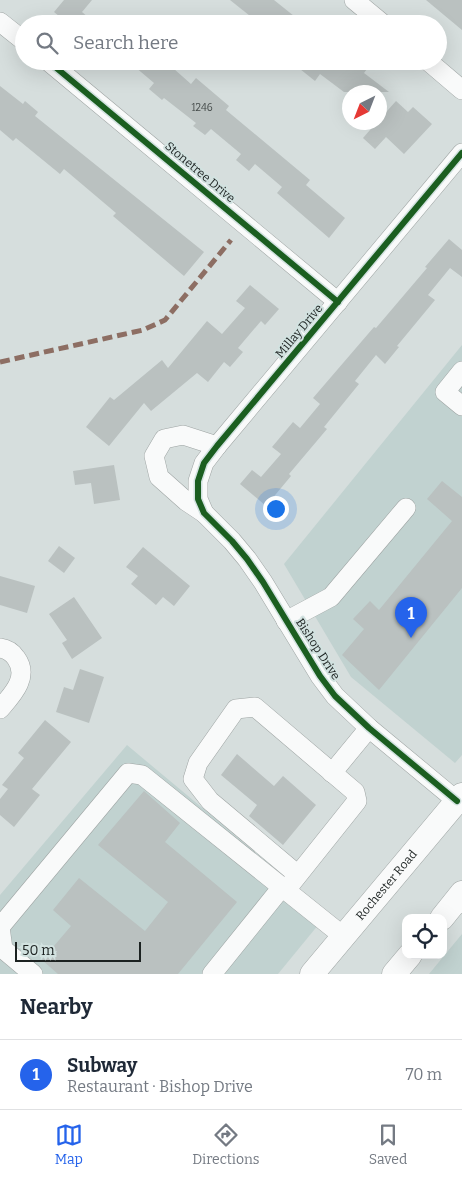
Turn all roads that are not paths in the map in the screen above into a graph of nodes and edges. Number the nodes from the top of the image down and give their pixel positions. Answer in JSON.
{"nodes":[{"id":1,"x":354,"y":0,"type":"edge"},
{"id":2,"x":372,"y":15,"type":"edge"},
{"id":3,"x":0,"y":22,"type":"edge"},
{"id":4,"x":15,"y":34,"type":"edge"},
{"id":5,"x":59,"y":70,"type":"edge"},
{"id":6,"x":439,"y":70,"type":"edge"},
{"id":7,"x":462,"y":90,"type":"edge"},
{"id":8,"x":462,"y":152,"type":"edge"},
{"id":9,"x":338,"y":302,"type":"junction"},
{"id":10,"x":462,"y":371,"type":"edge"},
{"id":11,"x":462,"y":406,"type":"edge"},
{"id":12,"x":217,"y":446,"type":"junction"},
{"id":13,"x":406,"y":508,"type":"dead end"},
{"id":14,"x":204,"y":514,"type":"junction"},
{"id":15,"x":286,"y":621,"type":"junction"},
{"id":16,"x":0,"y":648,"type":"edge"},
{"id":17,"x":0,"y":709,"type":"edge"},
{"id":18,"x":370,"y":728,"type":"junction"},
{"id":19,"x":332,"y":773,"type":"junction"},
{"id":20,"x":459,"y":798,"type":"edge"},
{"id":21,"x":298,"y":875,"type":"junction"},
{"id":22,"x":284,"y":889,"type":"junction"},
{"id":23,"x":462,"y":894,"type":"edge"},
{"id":24,"x":445,"y":914,"type":"edge"},
{"id":25,"x":343,"y":936,"type":"junction"},
{"id":26,"x":407,"y":959,"type":"edge"},
{"id":27,"x":33,"y":974,"type":"edge"},
{"id":28,"x":212,"y":974,"type":"edge"},
{"id":29,"x":312,"y":974,"type":"edge"},
{"id":30,"x":394,"y":974,"type":"edge"}],
"edges":[{"from":1,"to":2,"type":"street"},
{"from":3,"to":4,"type":"street"},
{"from":5,"to":9,"type":"street","name":"Stonetree Drive"},
{"from":6,"to":7,"type":"street"},
{"from":8,"to":9,"type":"street","name":"Millay Drive"},
{"from":9,"to":12,"type":"street","name":"Millay Drive"},
{"from":10,"to":11,"type":"street"},
{"from":12,"to":14,"type":"street","name":"Millay Drive"},
{"from":12,"to":14,"type":"street","name":"Bishop Drive"},
{"from":13,"to":15,"type":"street"},
{"from":14,"to":15,"type":"street","name":"Bishop Drive"},
{"from":15,"to":18,"type":"street","name":"Bishop Drive"},
{"from":16,"to":17,"type":"street"},
{"from":18,"to":19,"type":"street"},
{"from":18,"to":20,"type":"street","name":"Bishop Drive"},
{"from":19,"to":21,"type":"street"},
{"from":19,"to":21,"type":"street"},
{"from":20,"to":25,"type":"main road","name":"Rochester Road"},
{"from":21,"to":22,"type":"street"},
{"from":22,"to":25,"type":"street"},
{"from":22,"to":27,"type":"street"},
{"from":22,"to":28,"type":"street"},
{"from":23,"to":24,"type":"main road"},
{"from":25,"to":29,"type":"main road","name":"Rochester Road"},
{"from":26,"to":30,"type":"main road"}]}
